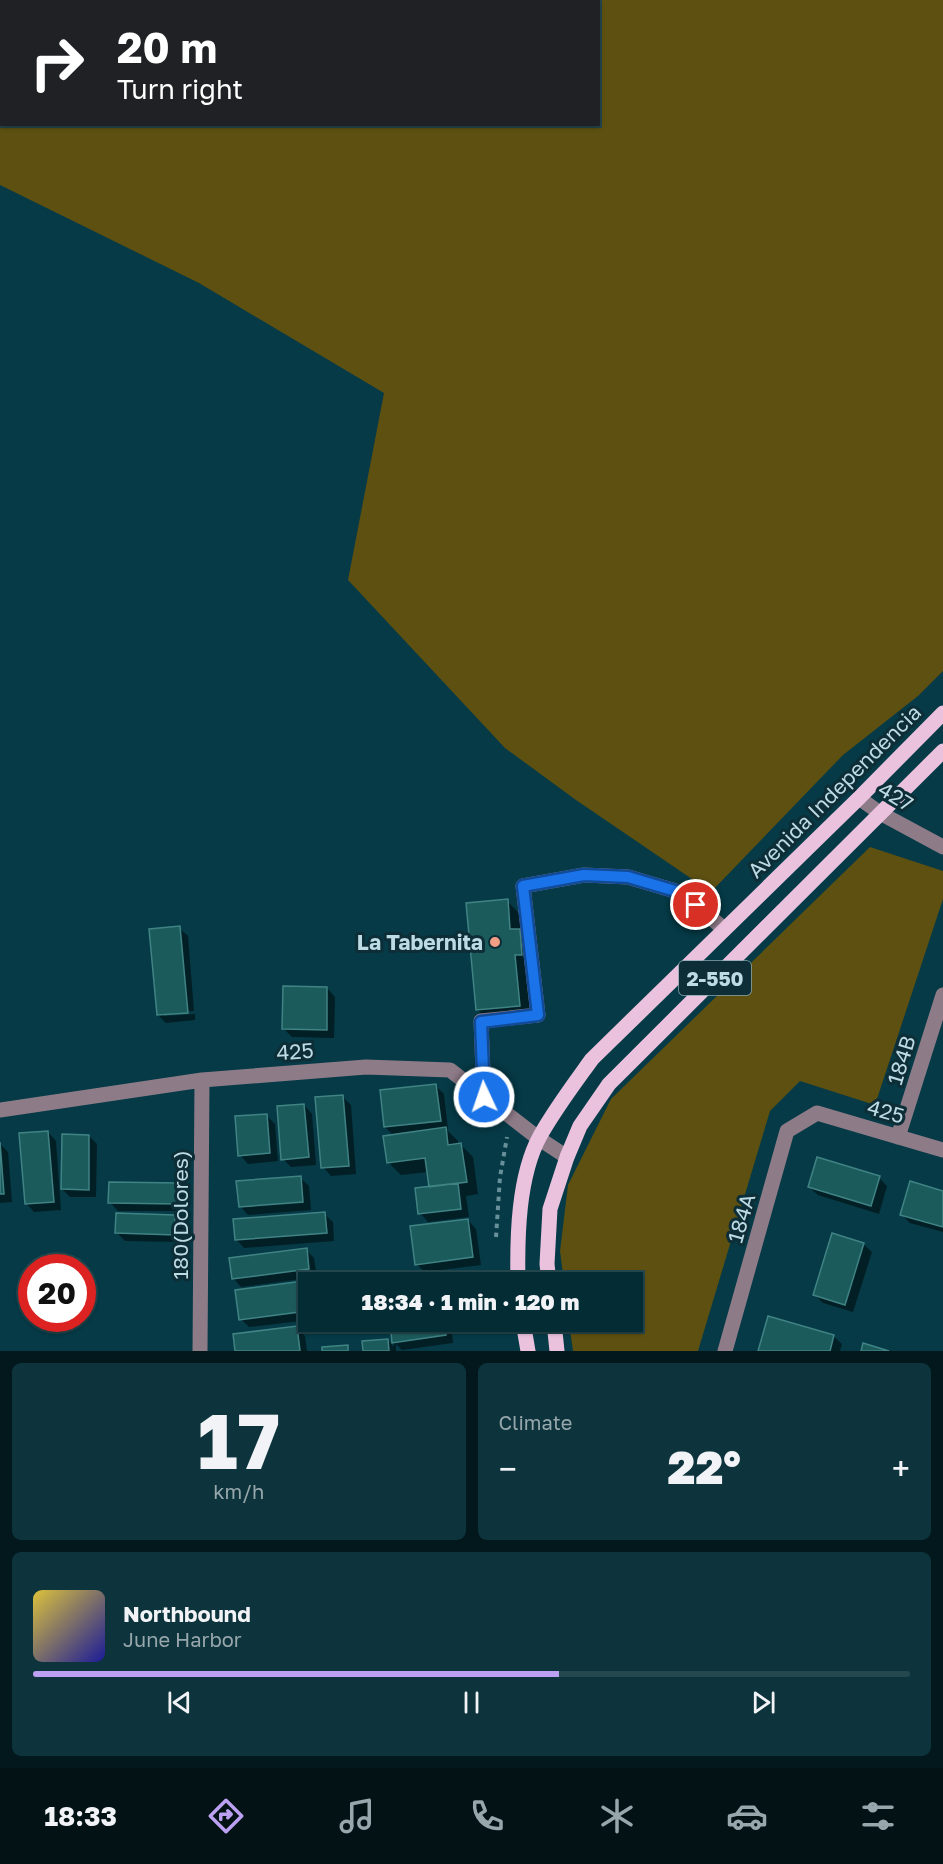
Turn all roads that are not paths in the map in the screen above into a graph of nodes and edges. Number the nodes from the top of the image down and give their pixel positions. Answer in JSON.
{"nodes":[{"id":1,"x":943,"y":713,"type":"edge"},
{"id":2,"x":943,"y":751,"type":"edge"},
{"id":3,"x":859,"y":798,"type":"junction"},
{"id":4,"x":880,"y":813,"type":"junction"},
{"id":5,"x":943,"y":847,"type":"edge"},
{"id":6,"x":724,"y":929,"type":"junction"},
{"id":7,"x":943,"y":995,"type":"edge"},
{"id":8,"x":202,"y":1080,"type":"junction"},
{"id":9,"x":484,"y":1097,"type":"junction"},
{"id":10,"x":0,"y":1110,"type":"edge"},
{"id":11,"x":817,"y":1113,"type":"joint"},
{"id":12,"x":898,"y":1137,"type":"junction"},
{"id":13,"x":538,"y":1138,"type":"junction"},
{"id":14,"x":943,"y":1150,"type":"edge"},
{"id":15,"x":567,"y":1157,"type":"junction"},
{"id":16,"x":518,"y":1272,"type":"edge"},
{"id":17,"x":548,"y":1272,"type":"edge"},
{"id":18,"x":525,"y":1332,"type":"edge"},
{"id":19,"x":555,"y":1332,"type":"edge"},
{"id":20,"x":200,"y":1351,"type":"edge"},
{"id":21,"x":528,"y":1351,"type":"edge"},
{"id":22,"x":557,"y":1351,"type":"edge"},
{"id":23,"x":725,"y":1351,"type":"edge"}],
"edges":[{"from":1,"to":3,"type":"main road","name":"Avenida Independencia","number":"2-550"},
{"from":2,"to":4,"type":"main road","number":"2-550"},
{"from":3,"to":4,"type":"street","name":"427"},
{"from":3,"to":6,"type":"main road","name":"Avenida Independencia","number":"2-550"},
{"from":4,"to":5,"type":"street","name":"427"},
{"from":4,"to":15,"type":"main road","number":"2-550"},
{"from":6,"to":9,"type":"street"},
{"from":6,"to":13,"type":"main road","name":"Avenida Independencia","number":"2-550"},
{"from":7,"to":12,"type":"street","name":"184B"},
{"from":8,"to":9,"type":"street","name":"425"},
{"from":8,"to":10,"type":"street","name":"425"},
{"from":8,"to":20,"type":"street","name":"180(Dolores)"},
{"from":9,"to":13,"type":"street","name":"425"},
{"from":11,"to":12,"type":"street","name":"425"},
{"from":11,"to":23,"type":"street","name":"184A"},
{"from":12,"to":14,"type":"street","name":"425"},
{"from":13,"to":15,"type":"street","name":"425"},
{"from":13,"to":16,"type":"main road","number":"2-550"},
{"from":15,"to":17,"type":"main road","number":"2-550"},
{"from":18,"to":21,"type":"main road"},
{"from":19,"to":22,"type":"main road"}]}
